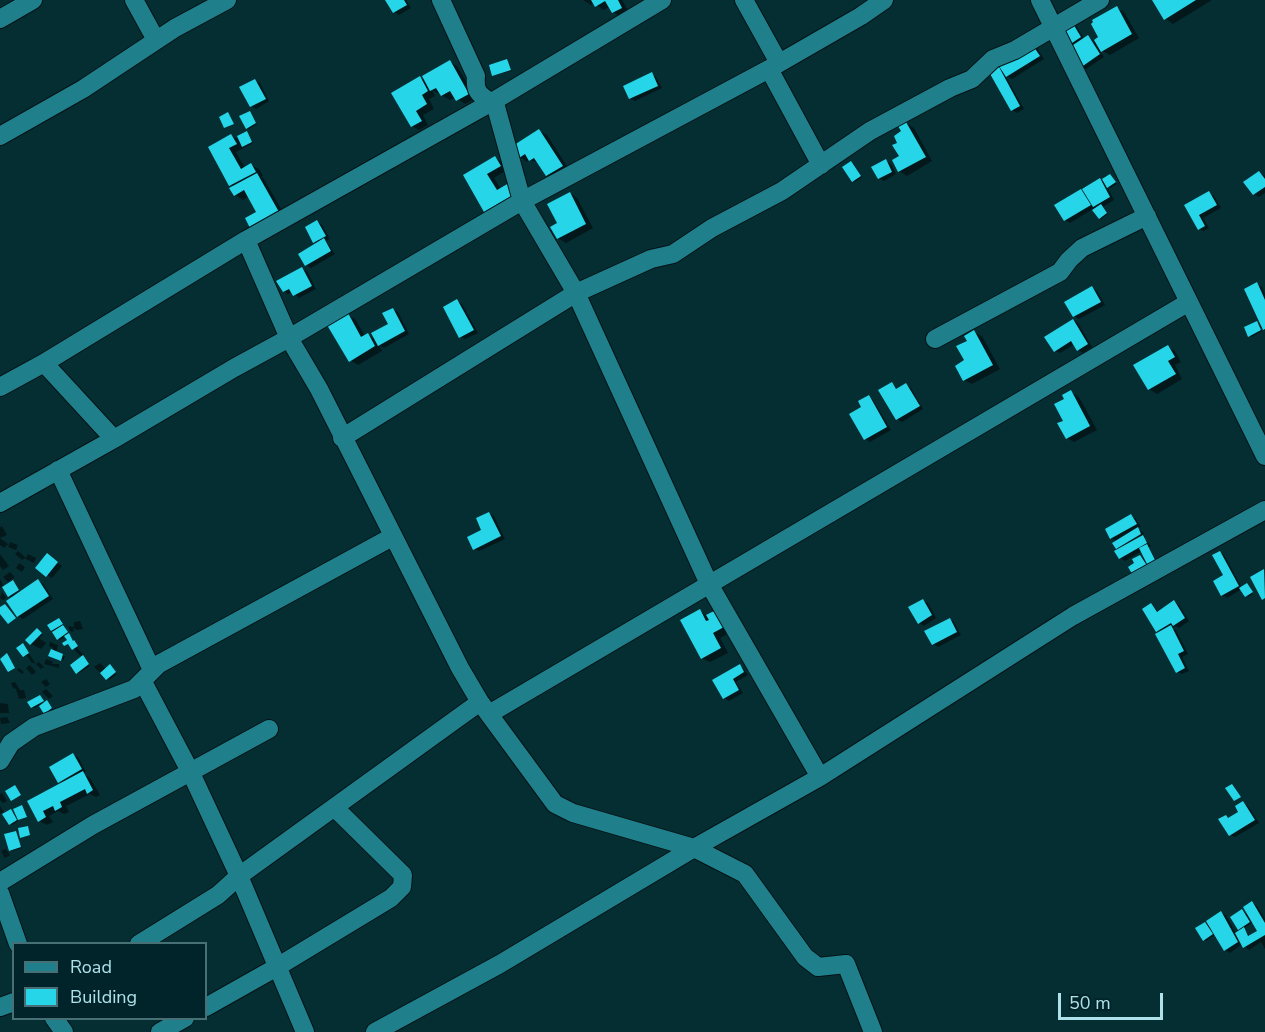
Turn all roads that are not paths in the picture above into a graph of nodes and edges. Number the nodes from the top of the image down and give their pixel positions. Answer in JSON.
{"nodes":[{"id":1,"x":33,"y":0,"type":"edge"},
{"id":2,"x":134,"y":0,"type":"edge"},
{"id":3,"x":227,"y":0,"type":"edge"},
{"id":4,"x":662,"y":0,"type":"edge"},
{"id":5,"x":744,"y":0,"type":"edge"},
{"id":6,"x":884,"y":0,"type":"edge"},
{"id":7,"x":1040,"y":0,"type":"edge"},
{"id":8,"x":1100,"y":0,"type":"edge"},
{"id":9,"x":448,"y":2,"type":"edge"},
{"id":10,"x":0,"y":20,"type":"edge"},
{"id":11,"x":1054,"y":28,"type":"junction"},
{"id":12,"x":156,"y":40,"type":"junction"},
{"id":13,"x":774,"y":66,"type":"junction"},
{"id":14,"x":492,"y":102,"type":"junction"},
{"id":15,"x":0,"y":136,"type":"edge"},
{"id":16,"x":821,"y":165,"type":"junction"},
{"id":17,"x":522,"y":201,"type":"junction"},
{"id":18,"x":1147,"y":216,"type":"junction"},
{"id":19,"x":246,"y":240,"type":"junction"},
{"id":20,"x":576,"y":293,"type":"junction"},
{"id":21,"x":1189,"y":302,"type":"junction"},
{"id":22,"x":288,"y":339,"type":"junction"},
{"id":23,"x":935,"y":339,"type":"dead end"},
{"id":24,"x":44,"y":363,"type":"junction"},
{"id":25,"x":0,"y":387,"type":"edge"},
{"id":26,"x":342,"y":438,"type":"junction"},
{"id":27,"x":114,"y":439,"type":"junction"},
{"id":28,"x":1265,"y":456,"type":"edge"},
{"id":29,"x":58,"y":470,"type":"junction"},
{"id":30,"x":0,"y":503,"type":"edge"},
{"id":31,"x":1265,"y":510,"type":"edge"},
{"id":32,"x":392,"y":537,"type":"junction"},
{"id":33,"x":709,"y":584,"type":"junction"},
{"id":34,"x":147,"y":676,"type":"junction"},
{"id":35,"x":484,"y":708,"type":"junction"},
{"id":36,"x":269,"y":729,"type":"dead end"},
{"id":37,"x":0,"y":761,"type":"edge"},
{"id":38,"x":191,"y":773,"type":"junction"},
{"id":39,"x":820,"y":777,"type":"junction"},
{"id":40,"x":335,"y":808,"type":"junction"},
{"id":41,"x":694,"y":848,"type":"junction"},
{"id":42,"x":239,"y":876,"type":"junction"},
{"id":43,"x":0,"y":882,"type":"edge"},
{"id":44,"x":0,"y":893,"type":"edge"},
{"id":45,"x":17,"y":942,"type":"edge"},
{"id":46,"x":141,"y":942,"type":"edge"},
{"id":47,"x":277,"y":967,"type":"junction"},
{"id":48,"x":207,"y":1006,"type":"edge"},
{"id":49,"x":181,"y":1020,"type":"edge"},
{"id":50,"x":160,"y":1032,"type":"edge"},
{"id":51,"x":304,"y":1032,"type":"edge"},
{"id":52,"x":375,"y":1032,"type":"edge"},
{"id":53,"x":873,"y":1032,"type":"edge"}],
"edges":[{"from":1,"to":10,"type":"street"},
{"from":2,"to":12,"type":"street"},
{"from":3,"to":12,"type":"street"},
{"from":4,"to":14,"type":"street"},
{"from":5,"to":13,"type":"street"},
{"from":6,"to":13,"type":"street"},
{"from":7,"to":11,"type":"street"},
{"from":8,"to":11,"type":"street"},
{"from":9,"to":14,"type":"street"},
{"from":11,"to":16,"type":"street"},
{"from":11,"to":18,"type":"street"},
{"from":12,"to":15,"type":"street"},
{"from":13,"to":16,"type":"street"},
{"from":13,"to":17,"type":"street"},
{"from":14,"to":17,"type":"street"},
{"from":14,"to":19,"type":"street"},
{"from":16,"to":20,"type":"street"},
{"from":17,"to":20,"type":"street"},
{"from":17,"to":22,"type":"street"},
{"from":18,"to":21,"type":"street"},
{"from":18,"to":23,"type":"street"},
{"from":19,"to":22,"type":"street"},
{"from":19,"to":24,"type":"street"},
{"from":20,"to":26,"type":"street"},
{"from":20,"to":33,"type":"street"},
{"from":21,"to":28,"type":"street"},
{"from":21,"to":33,"type":"street"},
{"from":22,"to":26,"type":"street"},
{"from":22,"to":27,"type":"street"},
{"from":24,"to":25,"type":"street"},
{"from":24,"to":27,"type":"street"},
{"from":26,"to":32,"type":"street"},
{"from":27,"to":29,"type":"street"},
{"from":29,"to":30,"type":"street"},
{"from":29,"to":34,"type":"street"},
{"from":31,"to":39,"type":"street"},
{"from":32,"to":34,"type":"street"},
{"from":32,"to":35,"type":"street"},
{"from":33,"to":35,"type":"street"},
{"from":33,"to":39,"type":"street"},
{"from":34,"to":37,"type":"street"},
{"from":34,"to":38,"type":"street"},
{"from":35,"to":40,"type":"street"},
{"from":35,"to":41,"type":"street"},
{"from":36,"to":38,"type":"street"},
{"from":38,"to":42,"type":"street"},
{"from":38,"to":43,"type":"street"},
{"from":39,"to":41,"type":"street"},
{"from":40,"to":42,"type":"street"},
{"from":40,"to":47,"type":"street"},
{"from":41,"to":52,"type":"street"},
{"from":41,"to":53,"type":"street"},
{"from":42,"to":46,"type":"street"},
{"from":42,"to":47,"type":"street"},
{"from":44,"to":45,"type":"street"},
{"from":47,"to":48,"type":"street"},
{"from":47,"to":51,"type":"street"},
{"from":49,"to":50,"type":"street"}]}
